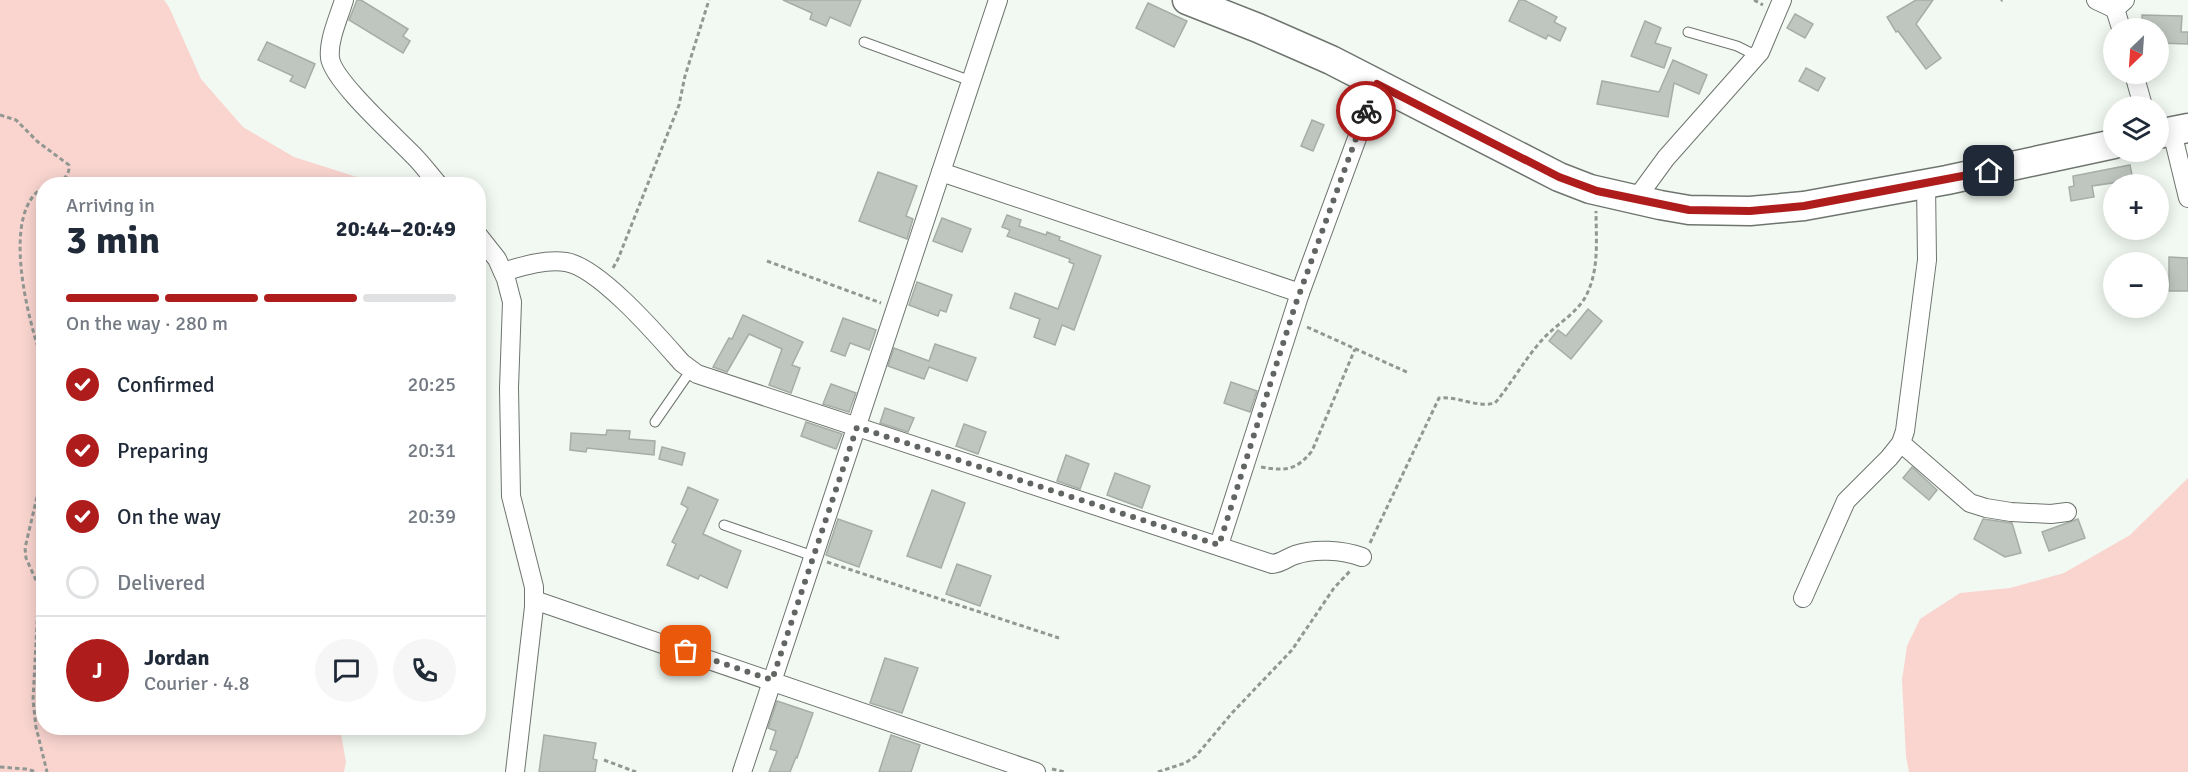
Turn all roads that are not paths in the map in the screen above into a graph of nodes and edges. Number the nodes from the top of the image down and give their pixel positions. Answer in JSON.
{"nodes":[{"id":1,"x":344,"y":0,"type":"edge"},
{"id":2,"x":998,"y":0,"type":"edge"},
{"id":3,"x":1187,"y":0,"type":"edge"},
{"id":4,"x":1782,"y":0,"type":"edge"},
{"id":5,"x":2096,"y":0,"type":"edge"},
{"id":6,"x":2120,"y":4,"type":"edge"},
{"id":7,"x":1688,"y":32,"type":"dead end"},
{"id":8,"x":864,"y":42,"type":"dead end"},
{"id":9,"x":1757,"y":56,"type":"junction"},
{"id":10,"x":971,"y":81,"type":"junction"},
{"id":11,"x":1377,"y":84,"type":"junction"},
{"id":12,"x":2173,"y":131,"type":"edge"},
{"id":13,"x":2103,"y":146,"type":"edge"},
{"id":14,"x":941,"y":172,"type":"junction"},
{"id":15,"x":432,"y":177,"type":"edge"},
{"id":16,"x":1926,"y":183,"type":"junction"},
{"id":17,"x":2188,"y":198,"type":"edge"},
{"id":18,"x":1636,"y":199,"type":"junction"},
{"id":19,"x":486,"y":245,"type":"edge"},
{"id":20,"x":503,"y":272,"type":"junction"},
{"id":21,"x":1300,"y":293,"type":"junction"},
{"id":22,"x":691,"y":370,"type":"junction"},
{"id":23,"x":655,"y":422,"type":"dead end"},
{"id":24,"x":857,"y":427,"type":"junction"},
{"id":25,"x":1901,"y":442,"type":"junction"},
{"id":26,"x":2067,"y":512,"type":"dead end"},
{"id":27,"x":724,"y":525,"type":"dead end"},
{"id":28,"x":1219,"y":545,"type":"junction"},
{"id":29,"x":813,"y":556,"type":"junction"},
{"id":30,"x":1362,"y":557,"type":"road end"},
{"id":31,"x":1803,"y":598,"type":"dead end"},
{"id":32,"x":534,"y":600,"type":"junction"},
{"id":33,"x":772,"y":680,"type":"junction"},
{"id":34,"x":514,"y":772,"type":"edge"},
{"id":35,"x":742,"y":772,"type":"edge"},
{"id":36,"x":1036,"y":772,"type":"edge"}],
"edges":[{"from":1,"to":15,"type":"street"},
{"from":2,"to":10,"type":"street"},
{"from":3,"to":11,"type":"main road"},
{"from":4,"to":9,"type":"street"},
{"from":5,"to":6,"type":"street"},
{"from":7,"to":9,"type":"lane"},
{"from":8,"to":10,"type":"lane"},
{"from":9,"to":18,"type":"street"},
{"from":10,"to":14,"type":"street"},
{"from":11,"to":18,"type":"main road"},
{"from":11,"to":21,"type":"street"},
{"from":12,"to":17,"type":"street"},
{"from":13,"to":16,"type":"main road"},
{"from":14,"to":21,"type":"street"},
{"from":14,"to":24,"type":"street"},
{"from":16,"to":18,"type":"main road"},
{"from":16,"to":25,"type":"street"},
{"from":19,"to":20,"type":"street"},
{"from":20,"to":22,"type":"street"},
{"from":20,"to":32,"type":"street"},
{"from":21,"to":28,"type":"street"},
{"from":22,"to":23,"type":"lane"},
{"from":22,"to":24,"type":"street"},
{"from":24,"to":28,"type":"street"},
{"from":24,"to":29,"type":"street"},
{"from":25,"to":26,"type":"street"},
{"from":25,"to":31,"type":"street"},
{"from":27,"to":29,"type":"lane"},
{"from":28,"to":30,"type":"street"},
{"from":29,"to":33,"type":"street"},
{"from":32,"to":33,"type":"street"},
{"from":32,"to":34,"type":"street"},
{"from":33,"to":35,"type":"street"},
{"from":33,"to":36,"type":"street"}]}
